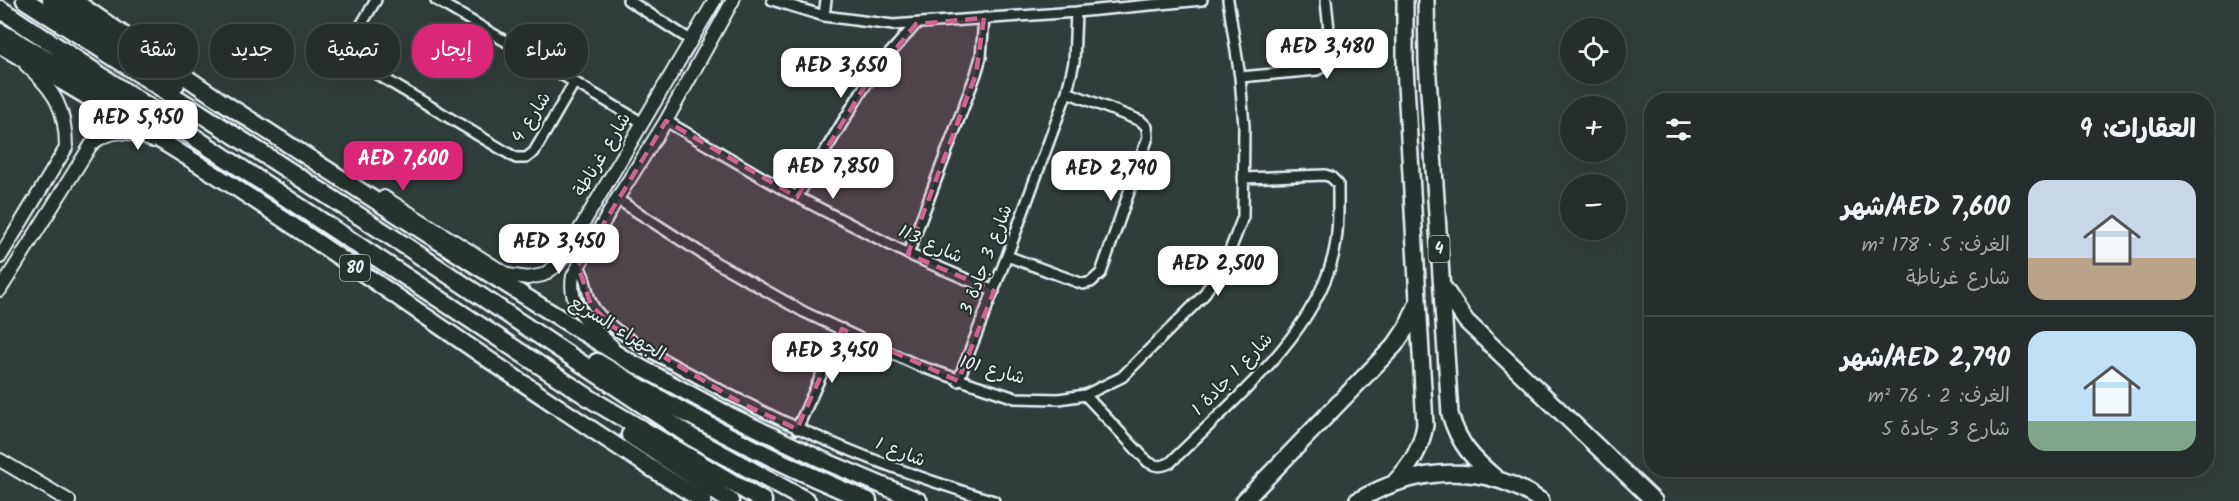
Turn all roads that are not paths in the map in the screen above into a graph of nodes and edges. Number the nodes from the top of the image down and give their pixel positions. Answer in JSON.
{"nodes":[{"id":1,"x":25,"y":0,"type":"edge"},
{"id":2,"x":51,"y":0,"type":"edge"},
{"id":3,"x":73,"y":0,"type":"edge"},
{"id":4,"x":376,"y":0,"type":"edge"},
{"id":5,"x":436,"y":0,"type":"edge"},
{"id":6,"x":628,"y":0,"type":"edge"},
{"id":7,"x":715,"y":0,"type":"edge"},
{"id":8,"x":733,"y":0,"type":"edge"},
{"id":9,"x":772,"y":0,"type":"edge"},
{"id":10,"x":826,"y":0,"type":"edge"},
{"id":11,"x":1202,"y":0,"type":"edge"},
{"id":12,"x":1228,"y":0,"type":"edge"},
{"id":13,"x":1326,"y":0,"type":"edge"},
{"id":14,"x":1405,"y":0,"type":"edge"},
{"id":15,"x":1426,"y":0,"type":"edge"},
{"id":16,"x":1160,"y":2,"type":"edge"},
{"id":17,"x":644,"y":4,"type":"edge"},
{"id":18,"x":0,"y":9,"type":"edge"},
{"id":19,"x":1076,"y":12,"type":"junction"},
{"id":20,"x":824,"y":16,"type":"junction"},
{"id":21,"x":984,"y":18,"type":"junction"},
{"id":22,"x":916,"y":24,"type":"junction"},
{"id":23,"x":0,"y":32,"type":"edge"},
{"id":24,"x":692,"y":41,"type":"junction"},
{"id":25,"x":0,"y":46,"type":"edge"},
{"id":26,"x":1240,"y":77,"type":"junction"},
{"id":27,"x":574,"y":82,"type":"junction"},
{"id":28,"x":1067,"y":92,"type":"junction"},
{"id":29,"x":246,"y":117,"type":"junction"},
{"id":30,"x":666,"y":121,"type":"junction"},
{"id":31,"x":643,"y":123,"type":"junction"},
{"id":32,"x":202,"y":142,"type":"junction"},
{"id":33,"x":248,"y":144,"type":"junction"},
{"id":34,"x":66,"y":148,"type":"junction"},
{"id":35,"x":81,"y":158,"type":"junction"},
{"id":36,"x":193,"y":160,"type":"junction"},
{"id":37,"x":1243,"y":178,"type":"junction"},
{"id":38,"x":797,"y":197,"type":"junction"},
{"id":39,"x":617,"y":199,"type":"junction"},
{"id":40,"x":14,"y":235,"type":"junction"},
{"id":41,"x":400,"y":243,"type":"junction"},
{"id":42,"x":28,"y":244,"type":"junction"},
{"id":43,"x":908,"y":254,"type":"junction"},
{"id":44,"x":564,"y":256,"type":"junction"},
{"id":45,"x":1007,"y":256,"type":"junction"},
{"id":46,"x":0,"y":257,"type":"edge"},
{"id":47,"x":578,"y":266,"type":"junction"},
{"id":48,"x":1442,"y":283,"type":"junction"},
{"id":49,"x":0,"y":290,"type":"edge"},
{"id":50,"x":994,"y":291,"type":"junction"},
{"id":51,"x":1419,"y":300,"type":"junction"},
{"id":52,"x":842,"y":329,"type":"junction"},
{"id":53,"x":1446,"y":343,"type":"junction"},
{"id":54,"x":1422,"y":344,"type":"junction"},
{"id":55,"x":625,"y":359,"type":"junction"},
{"id":56,"x":958,"y":381,"type":"junction"},
{"id":57,"x":575,"y":388,"type":"junction"},
{"id":58,"x":1085,"y":395,"type":"junction"},
{"id":59,"x":797,"y":429,"type":"junction"},
{"id":60,"x":0,"y":460,"type":"edge"},
{"id":61,"x":1498,"y":480,"type":"junction"},
{"id":62,"x":1395,"y":482,"type":"junction"},
{"id":63,"x":69,"y":501,"type":"edge"},
{"id":64,"x":703,"y":501,"type":"edge"},
{"id":65,"x":730,"y":501,"type":"edge"},
{"id":66,"x":764,"y":501,"type":"edge"},
{"id":67,"x":807,"y":501,"type":"edge"},
{"id":68,"x":868,"y":501,"type":"edge"},
{"id":69,"x":919,"y":501,"type":"edge"},
{"id":70,"x":994,"y":501,"type":"edge"},
{"id":71,"x":1244,"y":501,"type":"edge"},
{"id":72,"x":1358,"y":501,"type":"edge"},
{"id":73,"x":1541,"y":501,"type":"edge"},
{"id":74,"x":1654,"y":501,"type":"edge"}],
"edges":[{"from":1,"to":33,"type":"highway","number":"80"},
{"from":2,"to":33,"type":"highway"},
{"from":3,"to":29,"type":"main road","name":"الجهراء السريع"},
{"from":4,"to":27,"type":"street","name":"شارع 4"},
{"from":5,"to":27,"type":"street"},
{"from":6,"to":17,"type":"street"},
{"from":7,"to":24,"type":"street","name":"شارع غرناطة"},
{"from":8,"to":30,"type":"street","name":"شارع غرناطة"},
{"from":9,"to":20,"type":"street"},
{"from":10,"to":20,"type":"street"},
{"from":11,"to":16,"type":"street"},
{"from":12,"to":26,"type":"street","name":"شارع 101"},
{"from":13,"to":26,"type":"street"},
{"from":14,"to":51,"type":"main road","number":"4"},
{"from":15,"to":48,"type":"main road","number":"4"},
{"from":16,"to":19,"type":"street"},
{"from":17,"to":24,"type":"street"},
{"from":18,"to":32,"type":"highway","number":"80"},
{"from":19,"to":21,"type":"street"},
{"from":19,"to":28,"type":"street","name":"شارع 3 جادة 3"},
{"from":20,"to":22,"type":"street"},
{"from":21,"to":22,"type":"street"},
{"from":21,"to":43,"type":"street"},
{"from":22,"to":38,"type":"street"},
{"from":23,"to":32,"type":"highway"},
{"from":24,"to":31,"type":"street","name":"شارع غرناطة"},
{"from":25,"to":34,"type":"street"},
{"from":25,"to":36,"type":"main road","number":"80"},
{"from":26,"to":37,"type":"street","name":"شارع 101"},
{"from":27,"to":31,"type":"street"},
{"from":28,"to":45,"type":"street","name":"شارع 3 جادة 3"},
{"from":28,"to":45,"type":"street"},
{"from":29,"to":44,"type":"street","name":"شارع غرناطة"},
{"from":29,"to":55,"type":"main road","name":"الجهراء السريع"},
{"from":30,"to":38,"type":"street","name":"شارع 113"},
{"from":30,"to":39,"type":"street","name":"شارع غرناطة"},
{"from":31,"to":44,"type":"street","name":"شارع غرناطة"},
{"from":32,"to":57,"type":"highway","number":"80"},
{"from":33,"to":41,"type":"highway","number":"80"},
{"from":34,"to":35,"type":"street"},
{"from":34,"to":40,"type":"street"},
{"from":35,"to":36,"type":"street"},
{"from":35,"to":42,"type":"street"},
{"from":36,"to":64,"type":"main road","number":"80"},
{"from":37,"to":58,"type":"street","name":"شارع 101"},
{"from":37,"to":58,"type":"street","name":"شارع 1 جادة 1"},
{"from":38,"to":43,"type":"street","name":"شارع 113"},
{"from":39,"to":47,"type":"street","name":"شارع غرناطة"},
{"from":39,"to":52,"type":"street","name":"شارع 101"},
{"from":40,"to":42,"type":"street"},
{"from":40,"to":46,"type":"street"},
{"from":41,"to":67,"type":"highway","number":"80"},
{"from":41,"to":68,"type":"highway"},
{"from":42,"to":49,"type":"street"},
{"from":43,"to":50,"type":"street","name":"شارع 113"},
{"from":44,"to":47,"type":"street"},
{"from":45,"to":50,"type":"street","name":"شارع 3 جادة 3"},
{"from":47,"to":55,"type":"street","name":"شارع غرناطة"},
{"from":47,"to":59,"type":"street","name":"شارع 1"},
{"from":48,"to":53,"type":"main road","number":"4"},
{"from":48,"to":74,"type":"main road"},
{"from":50,"to":56,"type":"street","name":"شارع 3 جادة 3"},
{"from":51,"to":54,"type":"main road","number":"4"},
{"from":51,"to":71,"type":"main road"},
{"from":52,"to":56,"type":"street","name":"شارع 101"},
{"from":52,"to":59,"type":"street"},
{"from":53,"to":54,"type":"main road"},
{"from":53,"to":61,"type":"main road","number":"4"},
{"from":54,"to":62,"type":"main road","number":"4"},
{"from":55,"to":69,"type":"main road","name":"الجهراء السريع"},
{"from":56,"to":58,"type":"street","name":"شارع 101"},
{"from":57,"to":65,"type":"highway"},
{"from":57,"to":66,"type":"highway","number":"80"},
{"from":59,"to":70,"type":"street","name":"شارع 1"},
{"from":60,"to":63,"type":"street"},
{"from":61,"to":62,"type":"main road"},
{"from":61,"to":73,"type":"main road"},
{"from":62,"to":72,"type":"main road"}]}
